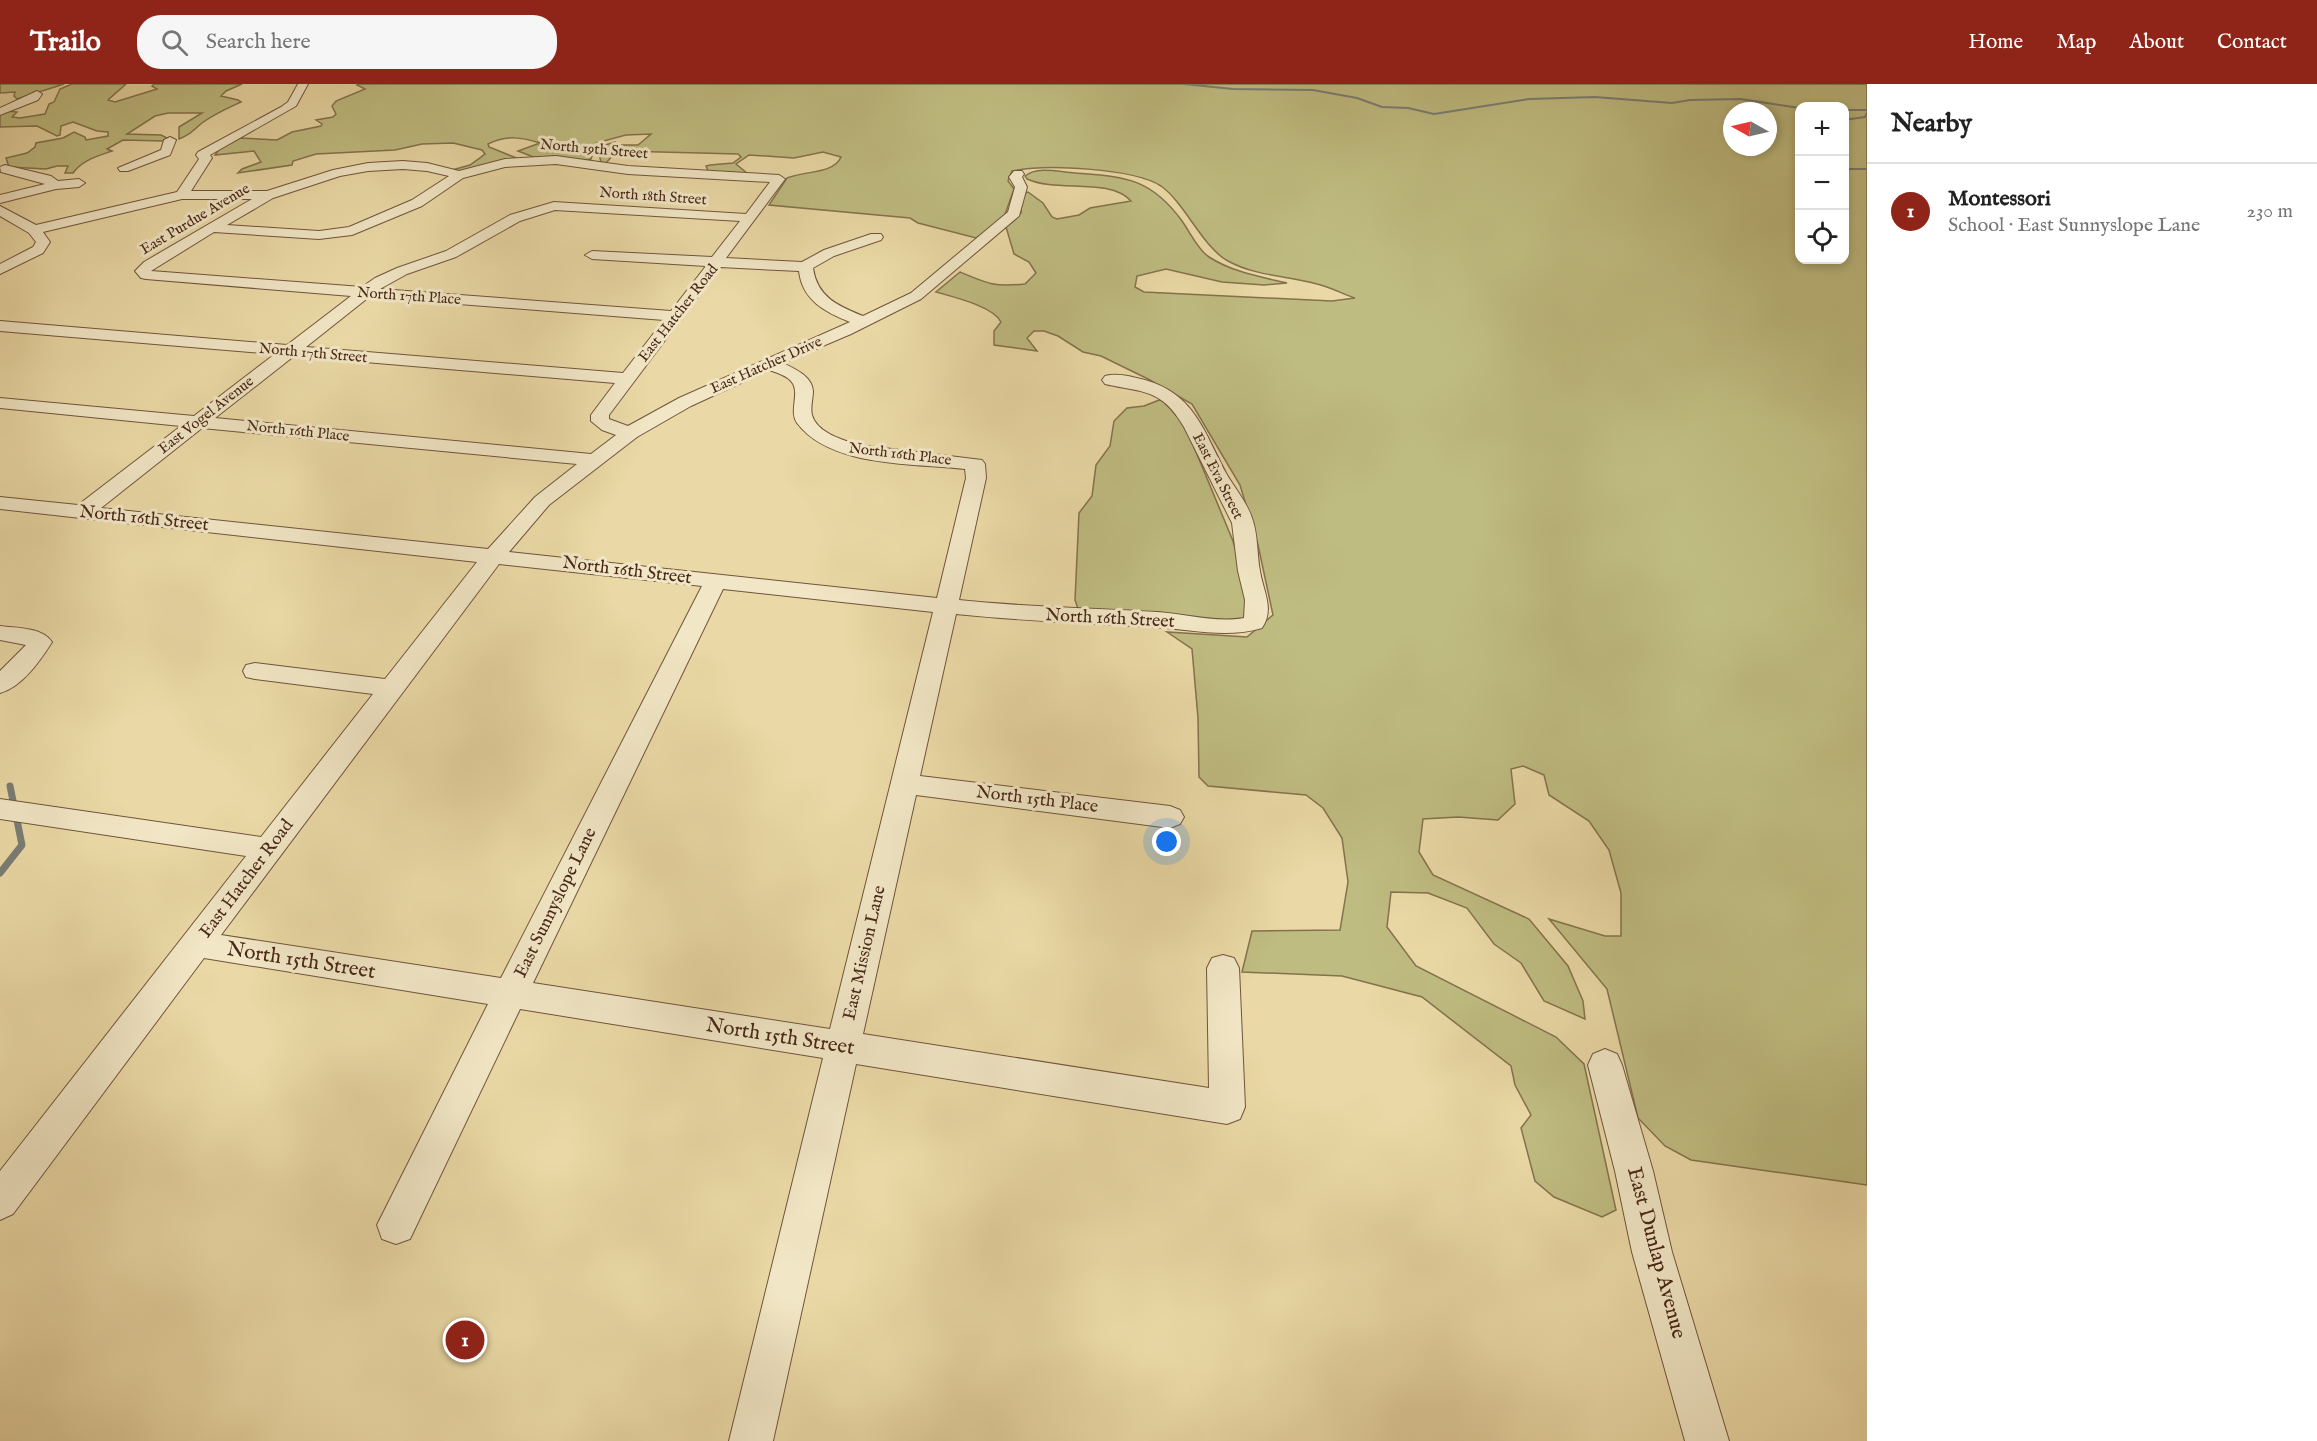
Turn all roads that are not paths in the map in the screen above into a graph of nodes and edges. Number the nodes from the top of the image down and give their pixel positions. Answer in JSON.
{"nodes":[{"id":1,"x":303,"y":84,"type":"edge"},
{"id":2,"x":37,"y":94,"type":"dead end"},
{"id":3,"x":0,"y":112,"type":"edge"},
{"id":4,"x":181,"y":151,"type":"junction"},
{"id":5,"x":2,"y":163,"type":"edge"},
{"id":6,"x":124,"y":168,"type":"dead end"},
{"id":7,"x":1018,"y":174,"type":"dead end"},
{"id":8,"x":459,"y":175,"type":"junction"},
{"id":9,"x":779,"y":179,"type":"joint"},
{"id":10,"x":79,"y":183,"type":"dead end"},
{"id":11,"x":55,"y":185,"type":"junction"},
{"id":12,"x":182,"y":195,"type":"junction"},
{"id":13,"x":268,"y":195,"type":"junction"},
{"id":14,"x":0,"y":199,"type":"edge"},
{"id":15,"x":554,"y":206,"type":"joint"},
{"id":16,"x":0,"y":210,"type":"edge"},
{"id":17,"x":750,"y":218,"type":"junction"},
{"id":18,"x":212,"y":228,"type":"junction"},
{"id":19,"x":34,"y":230,"type":"junction"},
{"id":20,"x":876,"y":237,"type":"dead end"},
{"id":21,"x":592,"y":255,"type":"dead end"},
{"id":22,"x":717,"y":262,"type":"junction"},
{"id":23,"x":806,"y":267,"type":"junction"},
{"id":24,"x":0,"y":270,"type":"edge"},
{"id":25,"x":142,"y":273,"type":"joint"},
{"id":26,"x":365,"y":292,"type":"junction"},
{"id":27,"x":677,"y":316,"type":"junction"},
{"id":28,"x":864,"y":322,"type":"junction"},
{"id":29,"x":0,"y":326,"type":"edge"},
{"id":30,"x":288,"y":351,"type":"junction"},
{"id":31,"x":768,"y":363,"type":"junction"},
{"id":32,"x":627,"y":379,"type":"junction"},
{"id":33,"x":1111,"y":380,"type":"dead end"},
{"id":34,"x":0,"y":403,"type":"edge"},
{"id":35,"x":198,"y":421,"type":"junction"},
{"id":36,"x":630,"y":433,"type":"junction"},
{"id":37,"x":596,"y":460,"type":"junction"},
{"id":38,"x":975,"y":464,"type":"joint"},
{"id":39,"x":0,"y":504,"type":"edge"},
{"id":40,"x":81,"y":513,"type":"junction"},
{"id":41,"x":493,"y":556,"type":"junction"},
{"id":42,"x":715,"y":582,"type":"junction"},
{"id":43,"x":945,"y":606,"type":"junction"},
{"id":44,"x":1254,"y":623,"type":"joint"},
{"id":45,"x":0,"y":633,"type":"edge"},
{"id":46,"x":255,"y":671,"type":"dead end"},
{"id":47,"x":0,"y":685,"type":"edge"},
{"id":48,"x":392,"y":688,"type":"junction"},
{"id":49,"x":904,"y":784,"type":"junction"},
{"id":50,"x":0,"y":809,"type":"edge"},
{"id":51,"x":1170,"y":817,"type":"dead end"},
{"id":52,"x":270,"y":849,"type":"junction"},
{"id":53,"x":196,"y":944,"type":"junction"},
{"id":54,"x":1223,"y":968,"type":"dead end"},
{"id":55,"x":510,"y":994,"type":"junction"},
{"id":56,"x":843,"y":1047,"type":"junction"},
{"id":57,"x":1605,"y":1065,"type":"dead end"},
{"id":58,"x":0,"y":1201,"type":"edge"},
{"id":59,"x":396,"y":1226,"type":"dead end"},
{"id":60,"x":750,"y":1441,"type":"edge"},
{"id":61,"x":1707,"y":1441,"type":"edge"}],
"edges":[{"from":1,"to":4,"type":"street"},
{"from":2,"to":3,"type":"street"},
{"from":4,"to":6,"type":"street"},
{"from":4,"to":12,"type":"street"},
{"from":5,"to":11,"type":"street"},
{"from":7,"to":28,"type":"street","name":"East Hatcher Drive"},
{"from":8,"to":9,"type":"street","name":"North 19th Street"},
{"from":8,"to":13,"type":"street","name":"North 19th Street"},
{"from":8,"to":18,"type":"street"},
{"from":9,"to":17,"type":"street","name":"East Hatcher Road"},
{"from":10,"to":11,"type":"street"},
{"from":11,"to":14,"type":"street"},
{"from":12,"to":13,"type":"street"},
{"from":12,"to":19,"type":"street"},
{"from":13,"to":18,"type":"street","name":"East Purdue Avenue"},
{"from":15,"to":17,"type":"street","name":"North 18th Street"},
{"from":15,"to":26,"type":"street","name":"East Vogel Avenue"},
{"from":16,"to":19,"type":"street"},
{"from":17,"to":22,"type":"street","name":"East Hatcher Road"},
{"from":18,"to":25,"type":"street","name":"East Purdue Avenue"},
{"from":19,"to":24,"type":"street"},
{"from":20,"to":23,"type":"street"},
{"from":21,"to":22,"type":"street"},
{"from":22,"to":23,"type":"street"},
{"from":22,"to":27,"type":"street","name":"East Hatcher Road"},
{"from":23,"to":28,"type":"street"},
{"from":25,"to":26,"type":"street","name":"North 17th Place"},
{"from":26,"to":27,"type":"street","name":"North 17th Place"},
{"from":26,"to":30,"type":"street","name":"East Vogel Avenue"},
{"from":27,"to":32,"type":"street","name":"East Hatcher Road"},
{"from":28,"to":31,"type":"street","name":"East Hatcher Drive"},
{"from":29,"to":30,"type":"street","name":"North 17th Street"},
{"from":30,"to":32,"type":"street","name":"North 17th Street"},
{"from":30,"to":35,"type":"street","name":"East Vogel Avenue"},
{"from":31,"to":36,"type":"street","name":"East Hatcher Drive"},
{"from":31,"to":38,"type":"street","name":"North 16th Place"},
{"from":32,"to":36,"type":"street","name":"East Hatcher Road"},
{"from":33,"to":44,"type":"street","name":"East Eva Street"},
{"from":34,"to":35,"type":"street","name":"North 16th Place"},
{"from":35,"to":37,"type":"street","name":"North 16th Place"},
{"from":35,"to":40,"type":"street","name":"East Vogel Avenue"},
{"from":36,"to":37,"type":"street","name":"East Hatcher Drive"},
{"from":37,"to":41,"type":"street","name":"East Hatcher Drive"},
{"from":38,"to":43,"type":"street","name":"East Mission Lane"},
{"from":39,"to":40,"type":"street","name":"North 16th Street"},
{"from":40,"to":41,"type":"street","name":"North 16th Street"},
{"from":41,"to":42,"type":"street","name":"North 16th Street"},
{"from":41,"to":48,"type":"street","name":"East Hatcher Road"},
{"from":42,"to":43,"type":"street","name":"North 16th Street"},
{"from":42,"to":55,"type":"street","name":"East Sunnyslope Lane"},
{"from":43,"to":44,"type":"street","name":"North 16th Street"},
{"from":43,"to":49,"type":"street","name":"East Mission Lane"},
{"from":45,"to":47,"type":"street"},
{"from":46,"to":48,"type":"street"},
{"from":48,"to":52,"type":"street","name":"East Hatcher Road"},
{"from":49,"to":51,"type":"street","name":"North 15th Place"},
{"from":49,"to":56,"type":"street","name":"East Mission Lane"},
{"from":50,"to":52,"type":"street"},
{"from":52,"to":53,"type":"street","name":"East Hatcher Road"},
{"from":53,"to":55,"type":"street","name":"North 15th Street"},
{"from":53,"to":58,"type":"street","name":"East Hatcher Road"},
{"from":54,"to":56,"type":"street","name":"North 15th Street"},
{"from":55,"to":56,"type":"street","name":"North 15th Street"},
{"from":55,"to":59,"type":"street","name":"East Sunnyslope Lane"},
{"from":56,"to":60,"type":"street","name":"East Mission Lane"},
{"from":57,"to":61,"type":"street","name":"East Dunlap Avenue"}]}
